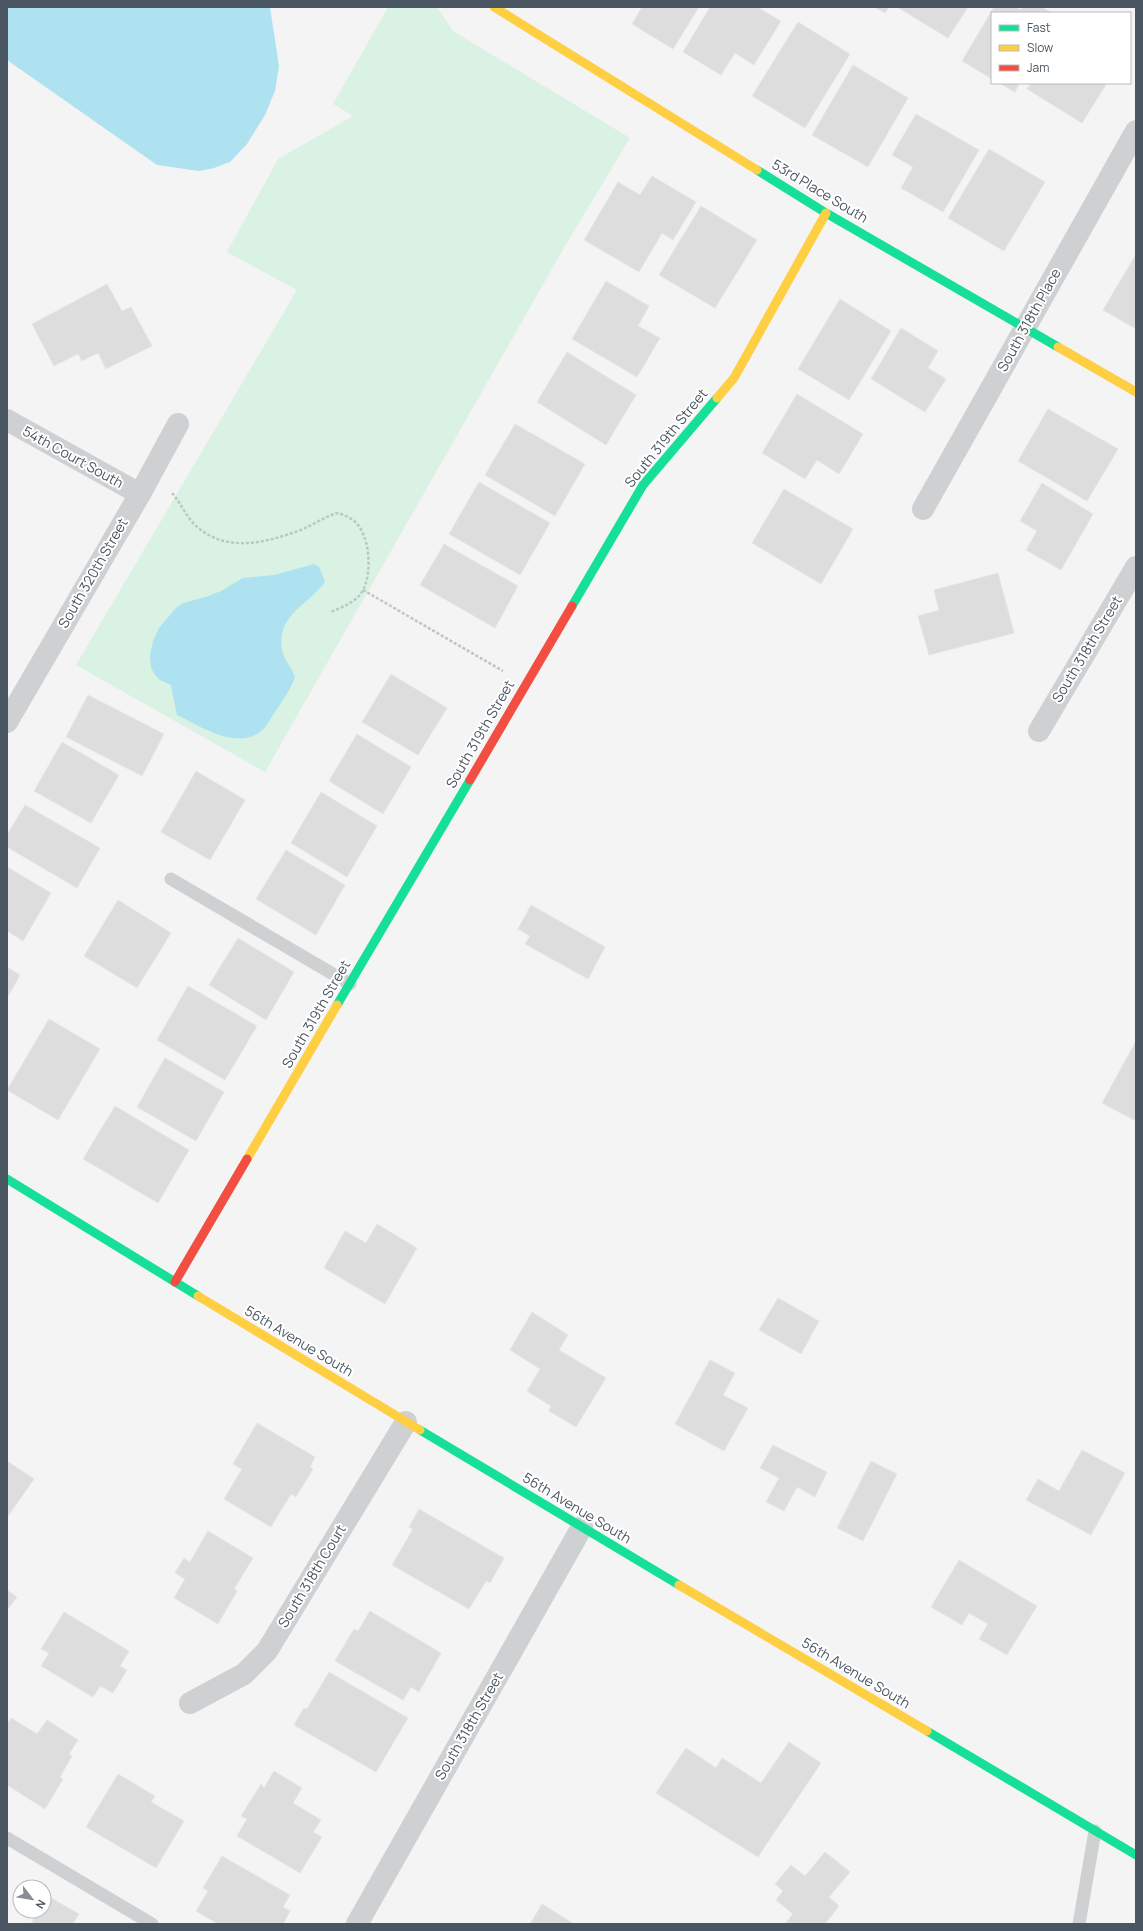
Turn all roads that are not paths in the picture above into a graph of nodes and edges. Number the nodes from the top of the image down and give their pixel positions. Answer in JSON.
{"nodes":[{"id":1,"x":494,"y":7,"type":"edge"},
{"id":2,"x":1136,"y":131,"type":"edge"},
{"id":3,"x":826,"y":213,"type":"junction"},
{"id":4,"x":1025,"y":327,"type":"junction"},
{"id":5,"x":1136,"y":392,"type":"edge"},
{"id":6,"x":7,"y":420,"type":"edge"},
{"id":7,"x":178,"y":424,"type":"dead end"},
{"id":8,"x":144,"y":486,"type":"junction"},
{"id":9,"x":923,"y":509,"type":"dead end"},
{"id":10,"x":1136,"y":567,"type":"edge"},
{"id":11,"x":7,"y":722,"type":"edge"},
{"id":12,"x":1039,"y":731,"type":"dead end"},
{"id":13,"x":172,"y":879,"type":"dead end"},
{"id":14,"x":350,"y":984,"type":"junction"},
{"id":15,"x":7,"y":1179,"type":"edge"},
{"id":16,"x":175,"y":1282,"type":"junction"},
{"id":17,"x":406,"y":1422,"type":"junction"},
{"id":18,"x":582,"y":1527,"type":"junction"},
{"id":19,"x":190,"y":1702,"type":"dead end"},
{"id":20,"x":1095,"y":1831,"type":"junction"},
{"id":21,"x":7,"y":1838,"type":"edge"},
{"id":22,"x":1136,"y":1855,"type":"edge"},
{"id":23,"x":152,"y":1924,"type":"edge"},
{"id":24,"x":357,"y":1924,"type":"edge"},
{"id":25,"x":1079,"y":1924,"type":"edge"}],
"edges":[{"from":1,"to":3,"type":"street","name":"53rd Place South"},
{"from":2,"to":4,"type":"street","name":"South 318th Place"},
{"from":3,"to":4,"type":"street","name":"53rd Place South"},
{"from":3,"to":14,"type":"street","name":"South 319th Street"},
{"from":4,"to":5,"type":"street","name":"53rd Place South"},
{"from":4,"to":9,"type":"street","name":"South 318th Place"},
{"from":6,"to":8,"type":"street","name":"54th Court South"},
{"from":7,"to":8,"type":"street","name":"South 320th Street"},
{"from":8,"to":11,"type":"street","name":"South 320th Street"},
{"from":10,"to":12,"type":"street","name":"South 318th Street"},
{"from":13,"to":14,"type":"lane"},
{"from":14,"to":16,"type":"street","name":"South 319th Street"},
{"from":15,"to":16,"type":"street","name":"56th Avenue South"},
{"from":16,"to":17,"type":"street","name":"56th Avenue South"},
{"from":17,"to":18,"type":"street","name":"56th Avenue South"},
{"from":17,"to":19,"type":"street","name":"South 318th Court"},
{"from":18,"to":20,"type":"street","name":"56th Avenue South"},
{"from":18,"to":24,"type":"street","name":"South 318th Street"},
{"from":20,"to":22,"type":"street","name":"56th Avenue South"},
{"from":20,"to":25,"type":"lane"},
{"from":21,"to":23,"type":"lane"}]}
